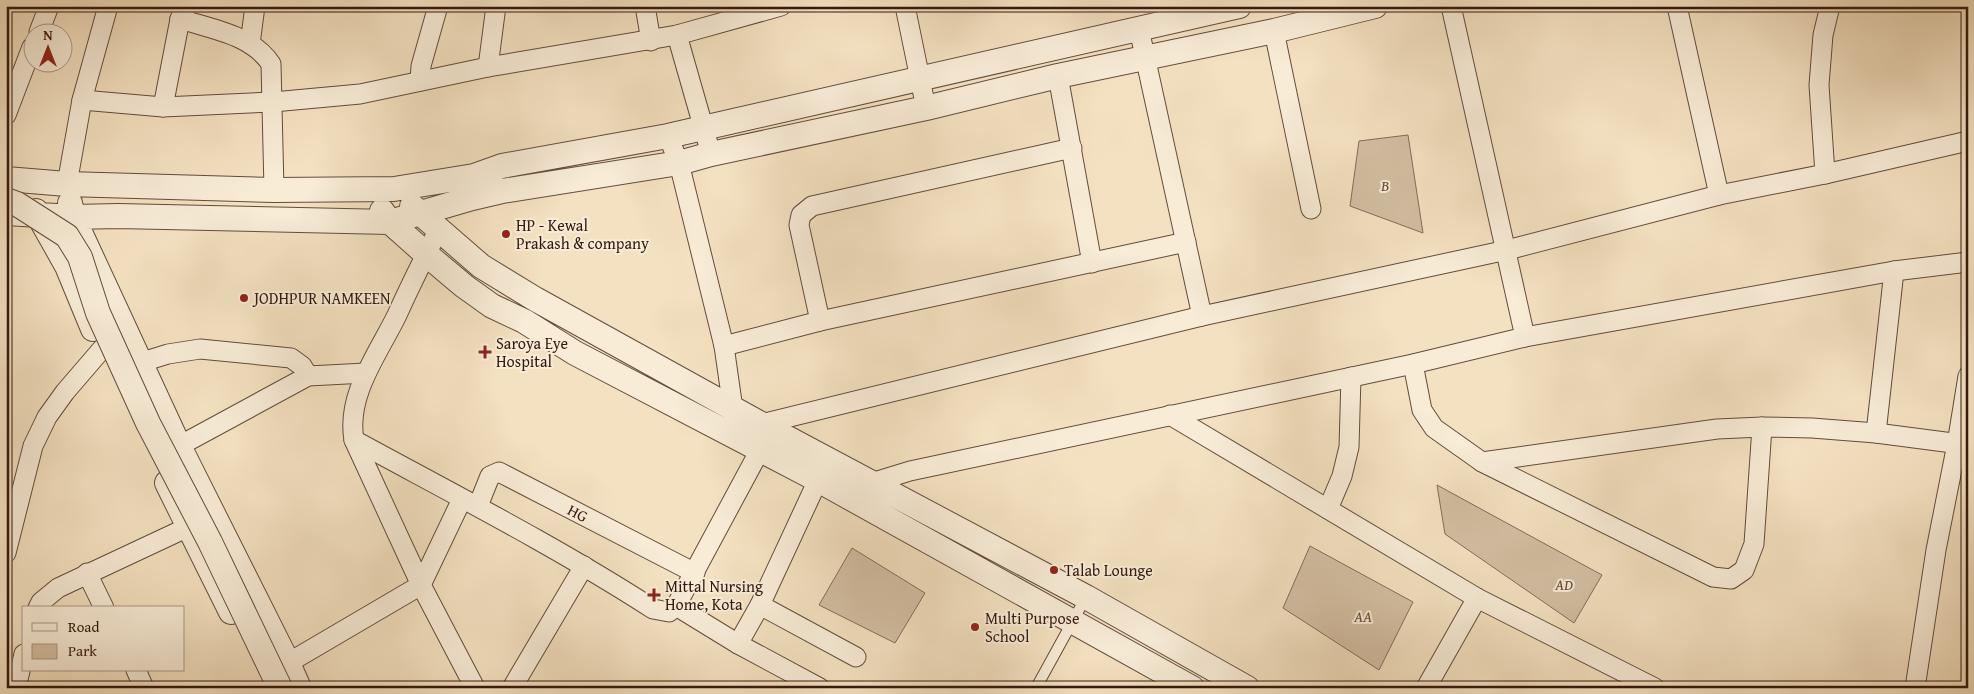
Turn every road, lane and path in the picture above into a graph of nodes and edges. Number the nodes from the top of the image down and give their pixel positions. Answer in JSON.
{"nodes":[{"id":1,"x":50,"y":6,"type":"edge"},
{"id":2,"x":108,"y":6,"type":"edge"},
{"id":3,"x":255,"y":6,"type":"edge"},
{"id":4,"x":438,"y":6,"type":"edge"},
{"id":5,"x":496,"y":6,"type":"edge"},
{"id":6,"x":645,"y":6,"type":"edge"},
{"id":7,"x":782,"y":6,"type":"edge"},
{"id":8,"x":905,"y":6,"type":"edge"},
{"id":9,"x":1239,"y":6,"type":"edge"},
{"id":10,"x":1375,"y":6,"type":"edge"},
{"id":11,"x":1451,"y":6,"type":"edge"},
{"id":12,"x":1677,"y":6,"type":"edge"},
{"id":13,"x":1830,"y":6,"type":"edge"},
{"id":14,"x":183,"y":12,"type":"edge"},
{"id":15,"x":43,"y":22,"type":"edge"},
{"id":16,"x":1139,"y":29,"type":"junction"},
{"id":17,"x":1274,"y":31,"type":"junction"},
{"id":18,"x":677,"y":35,"type":"junction"},
{"id":19,"x":651,"y":40,"type":"junction"},
{"id":20,"x":250,"y":44,"type":"junction"},
{"id":21,"x":1146,"y":58,"type":"junction"},
{"id":22,"x":488,"y":67,"type":"junction"},
{"id":23,"x":22,"y":72,"type":"edge"},
{"id":24,"x":1058,"y":76,"type":"junction"},
{"id":25,"x":921,"y":79,"type":"junction"},
{"id":26,"x":420,"y":82,"type":"junction"},
{"id":27,"x":82,"y":100,"type":"junction"},
{"id":28,"x":273,"y":102,"type":"junction"},
{"id":29,"x":163,"y":107,"type":"junction"},
{"id":30,"x":926,"y":108,"type":"junction"},
{"id":31,"x":6,"y":115,"type":"edge"},
{"id":32,"x":704,"y":126,"type":"junction"},
{"id":33,"x":668,"y":136,"type":"junction"},
{"id":34,"x":1968,"y":141,"type":"edge"},
{"id":35,"x":1072,"y":148,"type":"junction"},
{"id":36,"x":711,"y":154,"type":"junction"},
{"id":37,"x":679,"y":163,"type":"junction"},
{"id":38,"x":1825,"y":174,"type":"junction"},
{"id":39,"x":17,"y":180,"type":"edge"},
{"id":40,"x":66,"y":184,"type":"junction"},
{"id":41,"x":366,"y":189,"type":"junction"},
{"id":42,"x":394,"y":189,"type":"junction"},
{"id":43,"x":274,"y":190,"type":"junction"},
{"id":44,"x":1719,"y":195,"type":"junction"},
{"id":45,"x":6,"y":200,"type":"edge"},
{"id":46,"x":1310,"y":209,"type":"dead end"},
{"id":47,"x":6,"y":213,"type":"edge"},
{"id":48,"x":36,"y":214,"type":"junction"},
{"id":49,"x":420,"y":214,"type":"junction"},
{"id":50,"x":73,"y":217,"type":"junction"},
{"id":51,"x":390,"y":222,"type":"junction"},
{"id":52,"x":439,"y":229,"type":"junction"},
{"id":53,"x":1186,"y":242,"type":"junction"},
{"id":54,"x":1506,"y":250,"type":"junction"},
{"id":55,"x":426,"y":254,"type":"junction"},
{"id":56,"x":1968,"y":262,"type":"edge"},
{"id":57,"x":1092,"y":263,"type":"junction"},
{"id":58,"x":1894,"y":271,"type":"junction"},
{"id":59,"x":1202,"y":316,"type":"junction"},
{"id":60,"x":820,"y":321,"type":"junction"},
{"id":61,"x":126,"y":329,"type":"junction"},
{"id":62,"x":1525,"y":337,"type":"junction"},
{"id":63,"x":724,"y":346,"type":"junction"},
{"id":64,"x":102,"y":349,"type":"junction"},
{"id":65,"x":139,"y":363,"type":"junction"},
{"id":66,"x":1413,"y":364,"type":"junction"},
{"id":67,"x":366,"y":373,"type":"junction"},
{"id":68,"x":308,"y":376,"type":"junction"},
{"id":69,"x":1968,"y":376,"type":"edge"},
{"id":70,"x":1351,"y":377,"type":"junction"},
{"id":71,"x":733,"y":409,"type":"junction"},
{"id":72,"x":1170,"y":415,"type":"junction"},
{"id":73,"x":761,"y":424,"type":"junction"},
{"id":74,"x":1762,"y":427,"type":"junction"},
{"id":75,"x":1876,"y":433,"type":"junction"},
{"id":76,"x":354,"y":440,"type":"junction"},
{"id":77,"x":1963,"y":445,"type":"edge"},
{"id":78,"x":179,"y":446,"type":"junction"},
{"id":79,"x":760,"y":450,"type":"junction"},
{"id":80,"x":1482,"y":462,"type":"junction"},
{"id":81,"x":818,"y":480,"type":"junction"},
{"id":82,"x":870,"y":482,"type":"junction"},
{"id":83,"x":470,"y":502,"type":"junction"},
{"id":84,"x":1328,"y":510,"type":"junction"},
{"id":85,"x":214,"y":514,"type":"junction"},
{"id":86,"x":188,"y":527,"type":"junction"},
{"id":87,"x":6,"y":553,"type":"edge"},
{"id":88,"x":584,"y":566,"type":"junction"},
{"id":89,"x":87,"y":573,"type":"junction"},
{"id":90,"x":694,"y":573,"type":"junction"},
{"id":91,"x":421,"y":585,"type":"junction"},
{"id":92,"x":1086,"y":597,"type":"junction"},
{"id":93,"x":1477,"y":598,"type":"junction"},
{"id":94,"x":760,"y":605,"type":"junction"},
{"id":95,"x":39,"y":606,"type":"edge"},
{"id":96,"x":103,"y":606,"type":"edge"},
{"id":97,"x":676,"y":606,"type":"junction"},
{"id":98,"x":1073,"y":620,"type":"junction"},
{"id":99,"x":738,"y":644,"type":"junction"},
{"id":100,"x":856,"y":658,"type":"dead end"},
{"id":101,"x":22,"y":661,"type":"edge"},
{"id":102,"x":288,"y":663,"type":"junction"},
{"id":103,"x":25,"y":672,"type":"edge"},
{"id":104,"x":137,"y":672,"type":"edge"},
{"id":105,"x":270,"y":683,"type":"edge"},
{"id":106,"x":16,"y":688,"type":"edge"},
{"id":107,"x":30,"y":688,"type":"edge"},
{"id":108,"x":144,"y":688,"type":"edge"},
{"id":109,"x":299,"y":688,"type":"edge"},
{"id":110,"x":475,"y":688,"type":"edge"},
{"id":111,"x":512,"y":688,"type":"edge"},
{"id":112,"x":820,"y":688,"type":"edge"},
{"id":113,"x":1036,"y":688,"type":"edge"},
{"id":114,"x":1192,"y":688,"type":"edge"},
{"id":115,"x":1247,"y":688,"type":"edge"},
{"id":116,"x":1426,"y":688,"type":"edge"},
{"id":117,"x":1656,"y":688,"type":"edge"},
{"id":118,"x":1915,"y":688,"type":"edge"}],
"edges":[{"from":1,"to":15,"type":"street"},
{"from":2,"to":27,"type":"street"},
{"from":3,"to":20,"type":"street"},
{"from":4,"to":26,"type":"street"},
{"from":5,"to":22,"type":"street"},
{"from":6,"to":19,"type":"street"},
{"from":7,"to":18,"type":"street"},
{"from":8,"to":25,"type":"street"},
{"from":9,"to":16,"type":"street"},
{"from":10,"to":17,"type":"street"},
{"from":11,"to":54,"type":"street"},
{"from":12,"to":44,"type":"street"},
{"from":13,"to":38,"type":"street"},
{"from":14,"to":20,"type":"street"},
{"from":14,"to":29,"type":"street"},
{"from":16,"to":21,"type":"street"},
{"from":16,"to":25,"type":"street"},
{"from":17,"to":21,"type":"street"},
{"from":17,"to":46,"type":"street"},
{"from":18,"to":19,"type":"street"},
{"from":18,"to":32,"type":"street"},
{"from":19,"to":22,"type":"street"},
{"from":20,"to":28,"type":"street"},
{"from":21,"to":24,"type":"street"},
{"from":21,"to":53,"type":"street"},
{"from":22,"to":26,"type":"street"},
{"from":23,"to":31,"type":"street"},
{"from":24,"to":30,"type":"street"},
{"from":24,"to":35,"type":"street"},
{"from":25,"to":30,"type":"street"},
{"from":25,"to":32,"type":"street"},
{"from":26,"to":28,"type":"street"},
{"from":27,"to":29,"type":"street"},
{"from":27,"to":40,"type":"street"},
{"from":28,"to":29,"type":"street"},
{"from":28,"to":43,"type":"street"},
{"from":30,"to":36,"type":"street"},
{"from":32,"to":33,"type":"street"},
{"from":32,"to":36,"type":"street"},
{"from":33,"to":37,"type":"street"},
{"from":33,"to":42,"type":"street"},
{"from":34,"to":38,"type":"street"},
{"from":35,"to":57,"type":"street"},
{"from":35,"to":60,"type":"street"},
{"from":36,"to":37,"type":"street"},
{"from":37,"to":49,"type":"street"},
{"from":37,"to":63,"type":"street"},
{"from":38,"to":44,"type":"street"},
{"from":39,"to":40,"type":"street"},
{"from":39,"to":48,"type":"street"},
{"from":40,"to":43,"type":"street"},
{"from":40,"to":50,"type":"street"},
{"from":41,"to":42,"type":"street"},
{"from":41,"to":43,"type":"street"},
{"from":41,"to":51,"type":"street"},
{"from":42,"to":49,"type":"street"},
{"from":44,"to":54,"type":"street"},
{"from":45,"to":105,"type":"street","bridge":true},
{"from":47,"to":48,"type":"street"},
{"from":48,"to":50,"type":"street"},
{"from":48,"to":64,"type":"street"},
{"from":49,"to":51,"type":"street"},
{"from":49,"to":52,"type":"street"},
{"from":50,"to":51,"type":"street"},
{"from":50,"to":61,"type":"street"},
{"from":51,"to":55,"type":"street"},
{"from":52,"to":55,"type":"street"},
{"from":52,"to":71,"type":"street"},
{"from":53,"to":57,"type":"street"},
{"from":53,"to":59,"type":"street"},
{"from":54,"to":59,"type":"street"},
{"from":54,"to":62,"type":"street"},
{"from":55,"to":67,"type":"street"},
{"from":55,"to":79,"type":"street"},
{"from":56,"to":58,"type":"street"},
{"from":57,"to":60,"type":"street"},
{"from":58,"to":62,"type":"street"},
{"from":58,"to":75,"type":"street"},
{"from":59,"to":73,"type":"street"},
{"from":60,"to":63,"type":"street"},
{"from":61,"to":64,"type":"street"},
{"from":61,"to":65,"type":"street"},
{"from":62,"to":66,"type":"street"},
{"from":63,"to":71,"type":"street"},
{"from":64,"to":86,"type":"street"},
{"from":64,"to":87,"type":"street"},
{"from":65,"to":68,"type":"street"},
{"from":65,"to":78,"type":"street"},
{"from":66,"to":70,"type":"street"},
{"from":66,"to":80,"type":"street"},
{"from":67,"to":68,"type":"street"},
{"from":67,"to":76,"type":"street"},
{"from":68,"to":78,"type":"street"},
{"from":69,"to":77,"type":"street"},
{"from":70,"to":72,"type":"street"},
{"from":70,"to":84,"type":"street"},
{"from":71,"to":73,"type":"street"},
{"from":72,"to":82,"type":"street"},
{"from":72,"to":84,"type":"street"},
{"from":73,"to":82,"type":"street"},
{"from":74,"to":75,"type":"street"},
{"from":74,"to":80,"type":"street"},
{"from":74,"to":80,"type":"street"},
{"from":75,"to":77,"type":"street"},
{"from":76,"to":83,"type":"street"},
{"from":76,"to":91,"type":"street"},
{"from":77,"to":118,"type":"street"},
{"from":78,"to":85,"type":"street"},
{"from":79,"to":81,"type":"street"},
{"from":79,"to":90,"type":"street"},
{"from":81,"to":94,"type":"street"},
{"from":81,"to":98,"type":"street"},
{"from":82,"to":92,"type":"street"},
{"from":83,"to":88,"type":"street"},
{"from":83,"to":90,"type":"street","name":"HG"},
{"from":83,"to":91,"type":"street"},
{"from":84,"to":93,"type":"street"},
{"from":85,"to":86,"type":"street"},
{"from":85,"to":102,"type":"street"},
{"from":86,"to":89,"type":"street"},
{"from":86,"to":105,"type":"street"},
{"from":88,"to":97,"type":"street"},
{"from":88,"to":111,"type":"street"},
{"from":89,"to":95,"type":"street"},
{"from":89,"to":96,"type":"street"},
{"from":90,"to":97,"type":"street"},
{"from":91,"to":102,"type":"street"},
{"from":91,"to":110,"type":"street"},
{"from":92,"to":98,"type":"lane"},
{"from":92,"to":115,"type":"street"},
{"from":93,"to":116,"type":"street"},
{"from":93,"to":117,"type":"street"},
{"from":94,"to":99,"type":"street"},
{"from":94,"to":100,"type":"street"},
{"from":97,"to":99,"type":"street"},
{"from":98,"to":113,"type":"lane"},
{"from":98,"to":114,"type":"street"},
{"from":99,"to":112,"type":"street"},
{"from":101,"to":106,"type":"street"},
{"from":102,"to":105,"type":"street"},
{"from":102,"to":109,"type":"street"},
{"from":103,"to":107,"type":"street"},
{"from":104,"to":108,"type":"street"}]}
